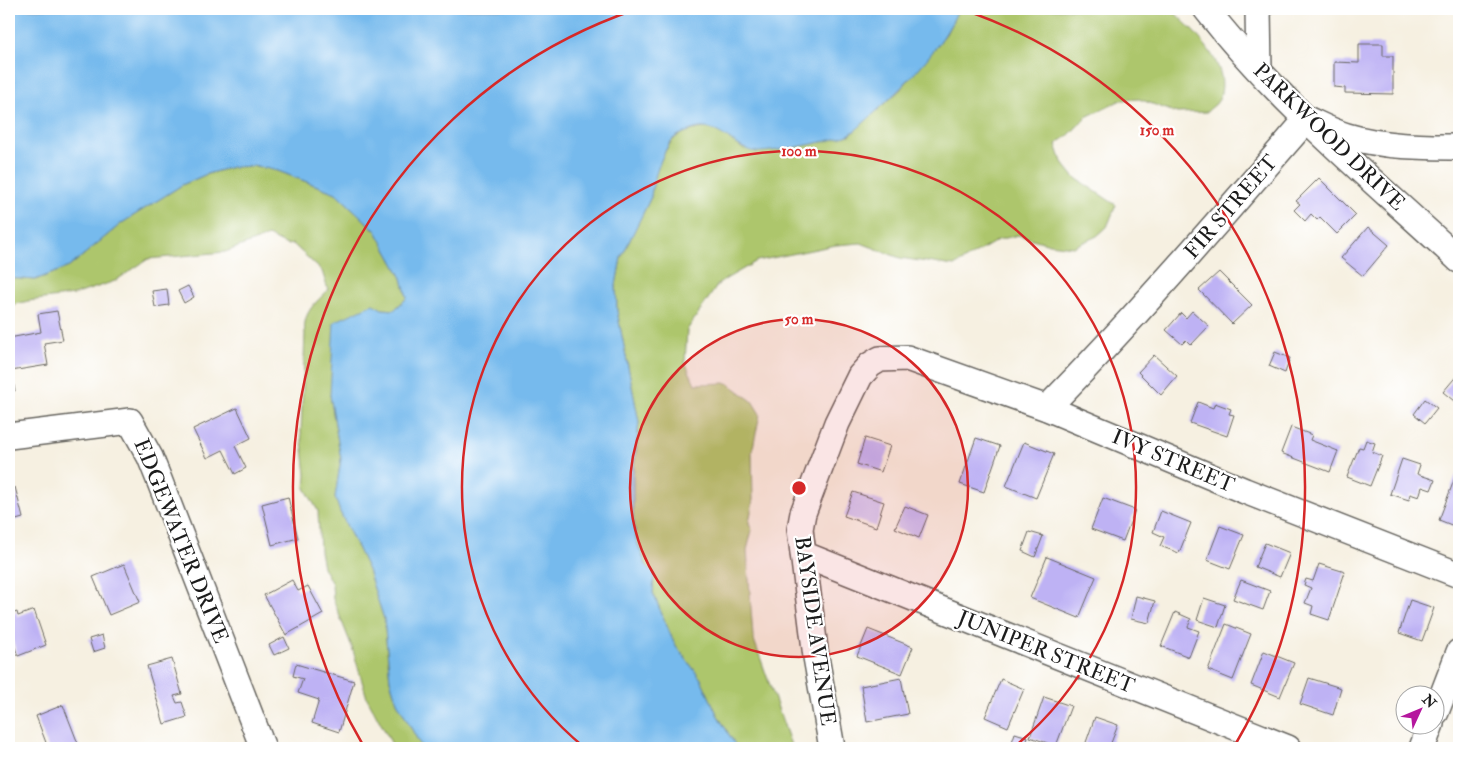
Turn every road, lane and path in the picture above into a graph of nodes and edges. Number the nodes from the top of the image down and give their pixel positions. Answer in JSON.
{"nodes":[{"id":1,"x":1206,"y":9,"type":"edge"},
{"id":2,"x":1258,"y":9,"type":"edge"},
{"id":3,"x":1259,"y":71,"type":"junction"},
{"id":4,"x":1307,"y":119,"type":"junction"},
{"id":5,"x":1459,"y":147,"type":"edge"},
{"id":6,"x":1459,"y":260,"type":"edge"},
{"id":7,"x":885,"y":358,"type":"joint"},
{"id":8,"x":1047,"y":408,"type":"junction"},
{"id":9,"x":9,"y":436,"type":"edge"},
{"id":10,"x":803,"y":554,"type":"junction"},
{"id":11,"x":1459,"y":574,"type":"edge"},
{"id":12,"x":1459,"y":652,"type":"edge"},
{"id":13,"x":1446,"y":686,"type":"edge"},
{"id":14,"x":1427,"y":734,"type":"edge"},
{"id":15,"x":263,"y":748,"type":"edge"},
{"id":16,"x":832,"y":748,"type":"edge"},
{"id":17,"x":1288,"y":748,"type":"edge"},
{"id":18,"x":1422,"y":748,"type":"edge"}],
"edges":[{"from":1,"to":3,"type":"street","name":"PARKWOOD DRIVE"},
{"from":2,"to":3,"type":"street"},
{"from":3,"to":4,"type":"street","name":"PARKWOOD DRIVE"},
{"from":4,"to":5,"type":"street"},
{"from":4,"to":6,"type":"street","name":"PARKWOOD DRIVE"},
{"from":4,"to":8,"type":"street","name":"FIR STREET"},
{"from":7,"to":8,"type":"street","name":"IVY STREET"},
{"from":7,"to":10,"type":"street","name":"BAYSIDE AVENUE"},
{"from":8,"to":11,"type":"street","name":"IVY STREET"},
{"from":9,"to":15,"type":"street","name":"EDGEWATER DRIVE"},
{"from":10,"to":16,"type":"street","name":"BAYSIDE AVENUE"},
{"from":10,"to":17,"type":"street","name":"JUNIPER STREET"},
{"from":12,"to":13,"type":"street"},
{"from":14,"to":18,"type":"street"}]}
